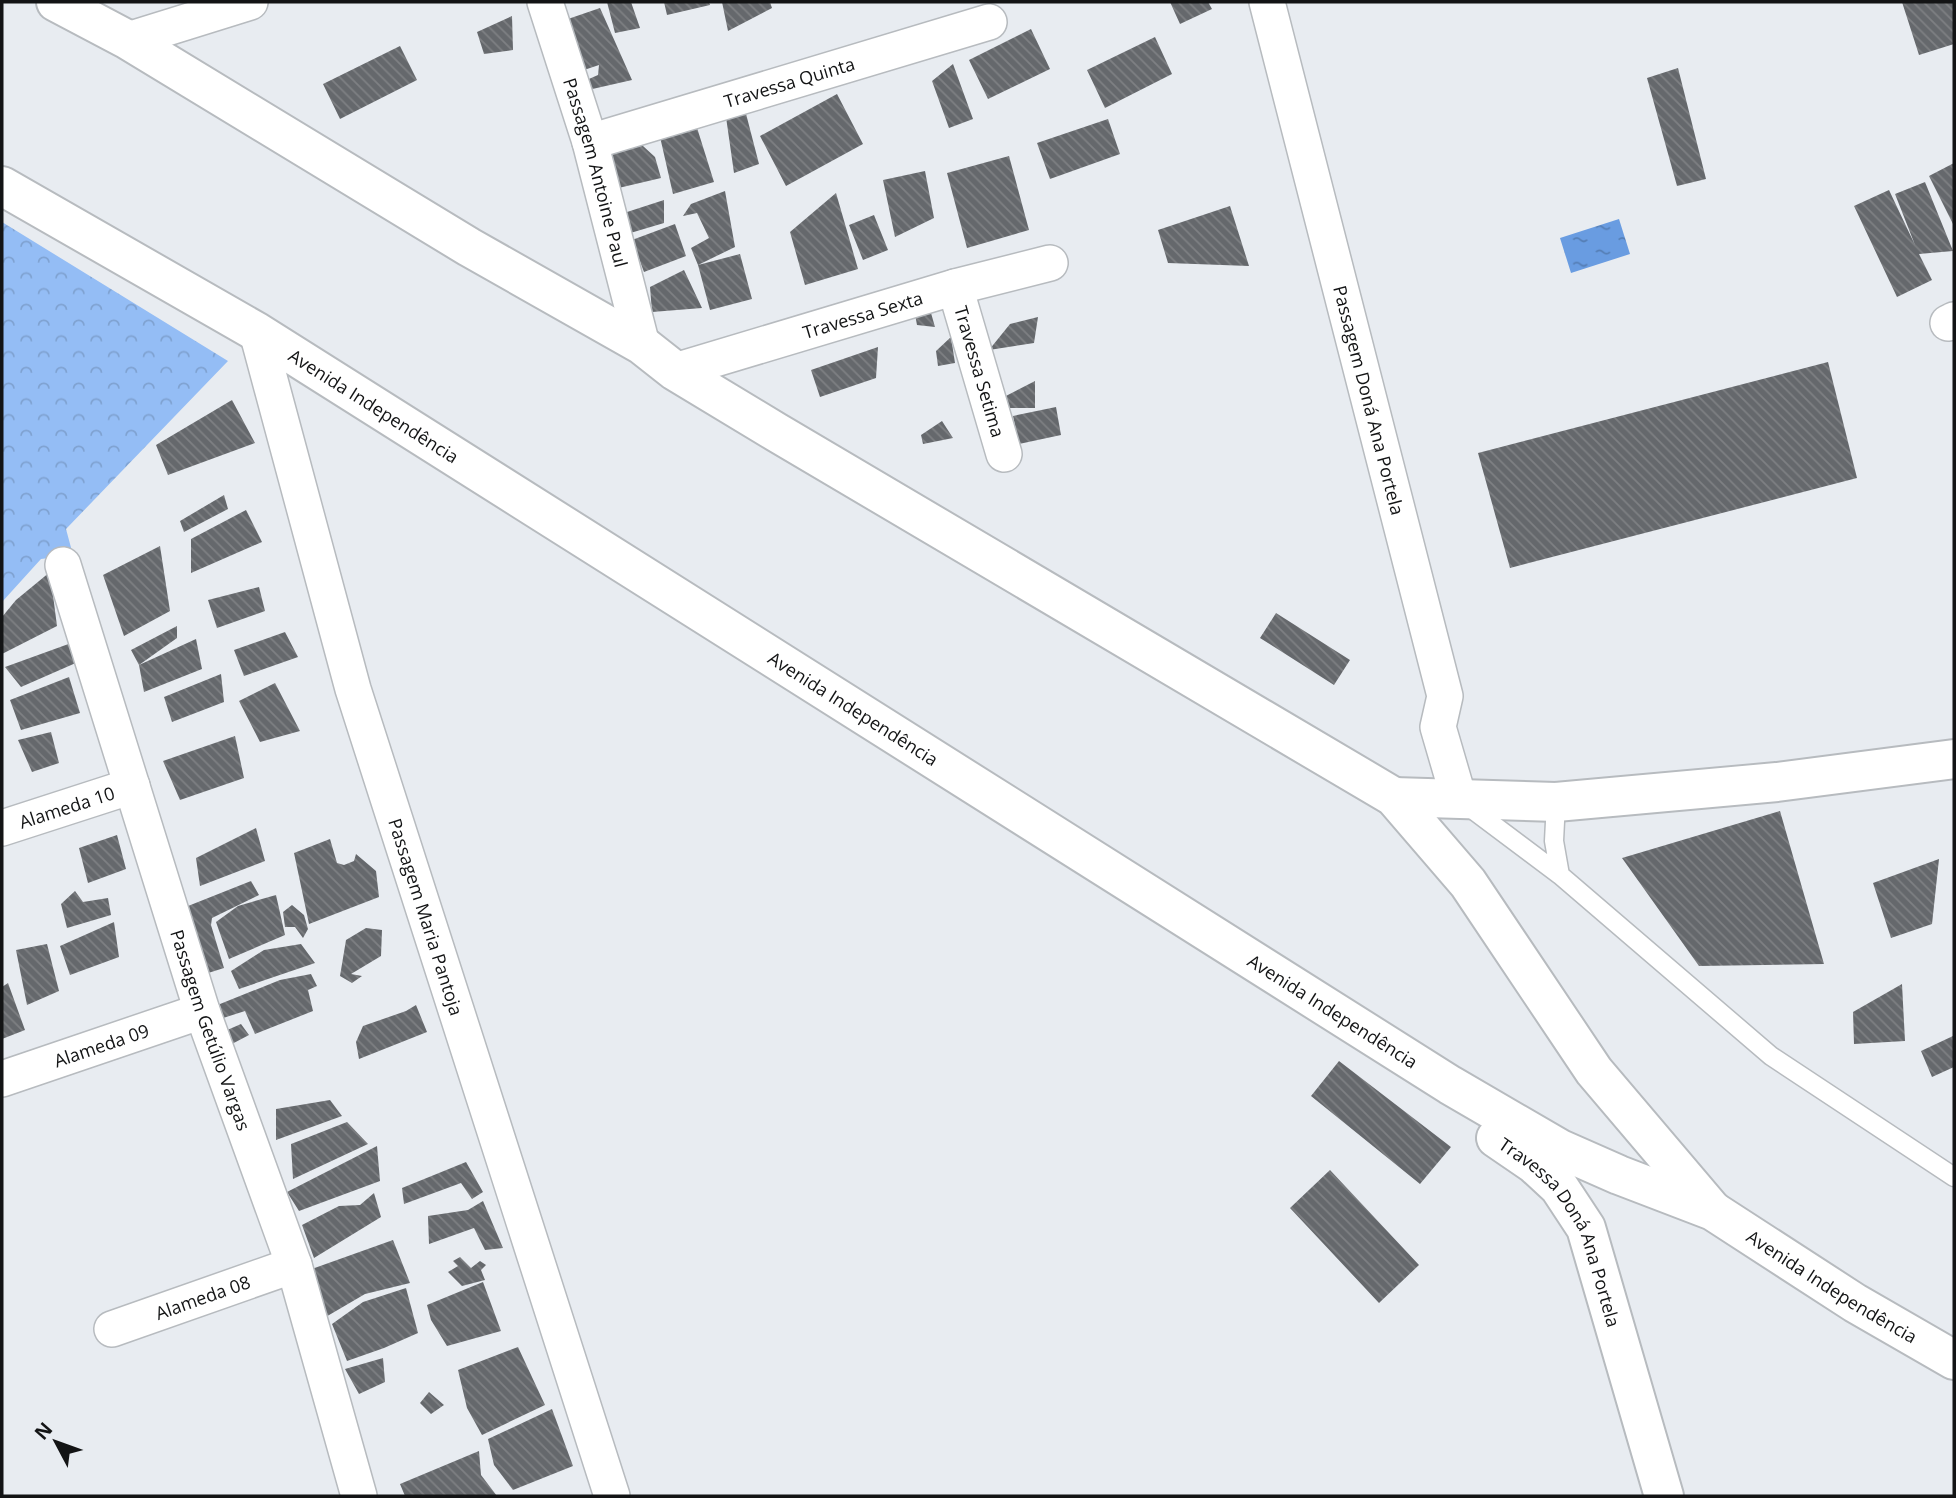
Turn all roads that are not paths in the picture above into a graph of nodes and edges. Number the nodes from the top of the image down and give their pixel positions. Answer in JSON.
{"nodes":[{"id":1,"x":56,"y":2,"type":"edge"},
{"id":2,"x":250,"y":2,"type":"edge"},
{"id":3,"x":545,"y":2,"type":"edge"},
{"id":4,"x":1267,"y":2,"type":"edge"},
{"id":5,"x":989,"y":22,"type":"dead end"},
{"id":6,"x":128,"y":40,"type":"junction"},
{"id":7,"x":590,"y":142,"type":"junction"},
{"id":8,"x":2,"y":186,"type":"edge"},
{"id":9,"x":1050,"y":263,"type":"dead end"},
{"id":10,"x":955,"y":287,"type":"junction"},
{"id":11,"x":257,"y":332,"type":"junction"},
{"id":12,"x":642,"y":345,"type":"junction"},
{"id":13,"x":675,"y":371,"type":"junction"},
{"id":14,"x":1003,"y":454,"type":"dead end"},
{"id":15,"x":63,"y":565,"type":"dead end"},
{"id":16,"x":1954,"y":759,"type":"edge"},
{"id":17,"x":132,"y":786,"type":"junction"},
{"id":18,"x":1394,"y":797,"type":"junction"},
{"id":19,"x":1459,"y":799,"type":"junction"},
{"id":20,"x":1556,"y":802,"type":"junction"},
{"id":21,"x":2,"y":828,"type":"edge"},
{"id":22,"x":1560,"y":875,"type":"junction"},
{"id":23,"x":1222,"y":941,"type":"junction"},
{"id":24,"x":202,"y":1011,"type":"junction"},
{"id":25,"x":2,"y":1079,"type":"edge"},
{"id":26,"x":1954,"y":1177,"type":"edge"},
{"id":27,"x":1713,"y":1211,"type":"junction"},
{"id":28,"x":294,"y":1265,"type":"junction"},
{"id":29,"x":112,"y":1329,"type":"dead end"},
{"id":30,"x":1954,"y":1360,"type":"edge"},
{"id":31,"x":359,"y":1496,"type":"edge"},
{"id":32,"x":612,"y":1496,"type":"edge"},
{"id":33,"x":1664,"y":1496,"type":"edge"}],
"edges":[{"from":1,"to":6,"type":"main road","name":"Avenida Independência"},
{"from":2,"to":6,"type":"street"},
{"from":3,"to":7,"type":"street","name":"Passagem Antoine Paul"},
{"from":4,"to":19,"type":"street","name":"Passagem Doná Ana Portela"},
{"from":5,"to":7,"type":"street","name":"Travessa Quinta"},
{"from":6,"to":12,"type":"main road","name":"Avenida Independência"},
{"from":7,"to":12,"type":"street","name":"Passagem Antoine Paul"},
{"from":8,"to":11,"type":"main road","name":"Avenida Independência"},
{"from":9,"to":10,"type":"street","name":"Travessa Sexta"},
{"from":10,"to":13,"type":"street","name":"Travessa Sexta"},
{"from":10,"to":14,"type":"street","name":"Travessa Setima"},
{"from":11,"to":23,"type":"main road","name":"Avenida Independência"},
{"from":11,"to":32,"type":"street","name":"Passagem Maria Pantoja"},
{"from":12,"to":13,"type":"main road","name":"Avenida Independência"},
{"from":13,"to":18,"type":"main road","name":"Avenida Independência"},
{"from":15,"to":17,"type":"street","name":"Passagem Getúlio Vargas"},
{"from":16,"to":20,"type":"main road","name":"Avenida Independência"},
{"from":17,"to":21,"type":"street","name":"Alameda 10"},
{"from":17,"to":24,"type":"street","name":"Passagem Getúlio Vargas"},
{"from":18,"to":19,"type":"main road","name":"Avenida Independência"},
{"from":18,"to":27,"type":"main road","name":"Avenida Independência"},
{"from":19,"to":20,"type":"main road","name":"Avenida Independência"},
{"from":19,"to":22,"type":"lane"},
{"from":20,"to":22,"type":"lane"},
{"from":22,"to":26,"type":"lane"},
{"from":23,"to":27,"type":"main road","name":"Avenida Independência"},
{"from":23,"to":33,"type":"main road","name":"Travessa Doná Ana Portela"},
{"from":24,"to":25,"type":"street","name":"Alameda 09"},
{"from":24,"to":28,"type":"street","name":"Passagem Getúlio Vargas"},
{"from":27,"to":30,"type":"main road","name":"Avenida Independência"},
{"from":28,"to":29,"type":"street","name":"Alameda 08"},
{"from":28,"to":31,"type":"street","name":"Passagem Getúlio Vargas"}]}
